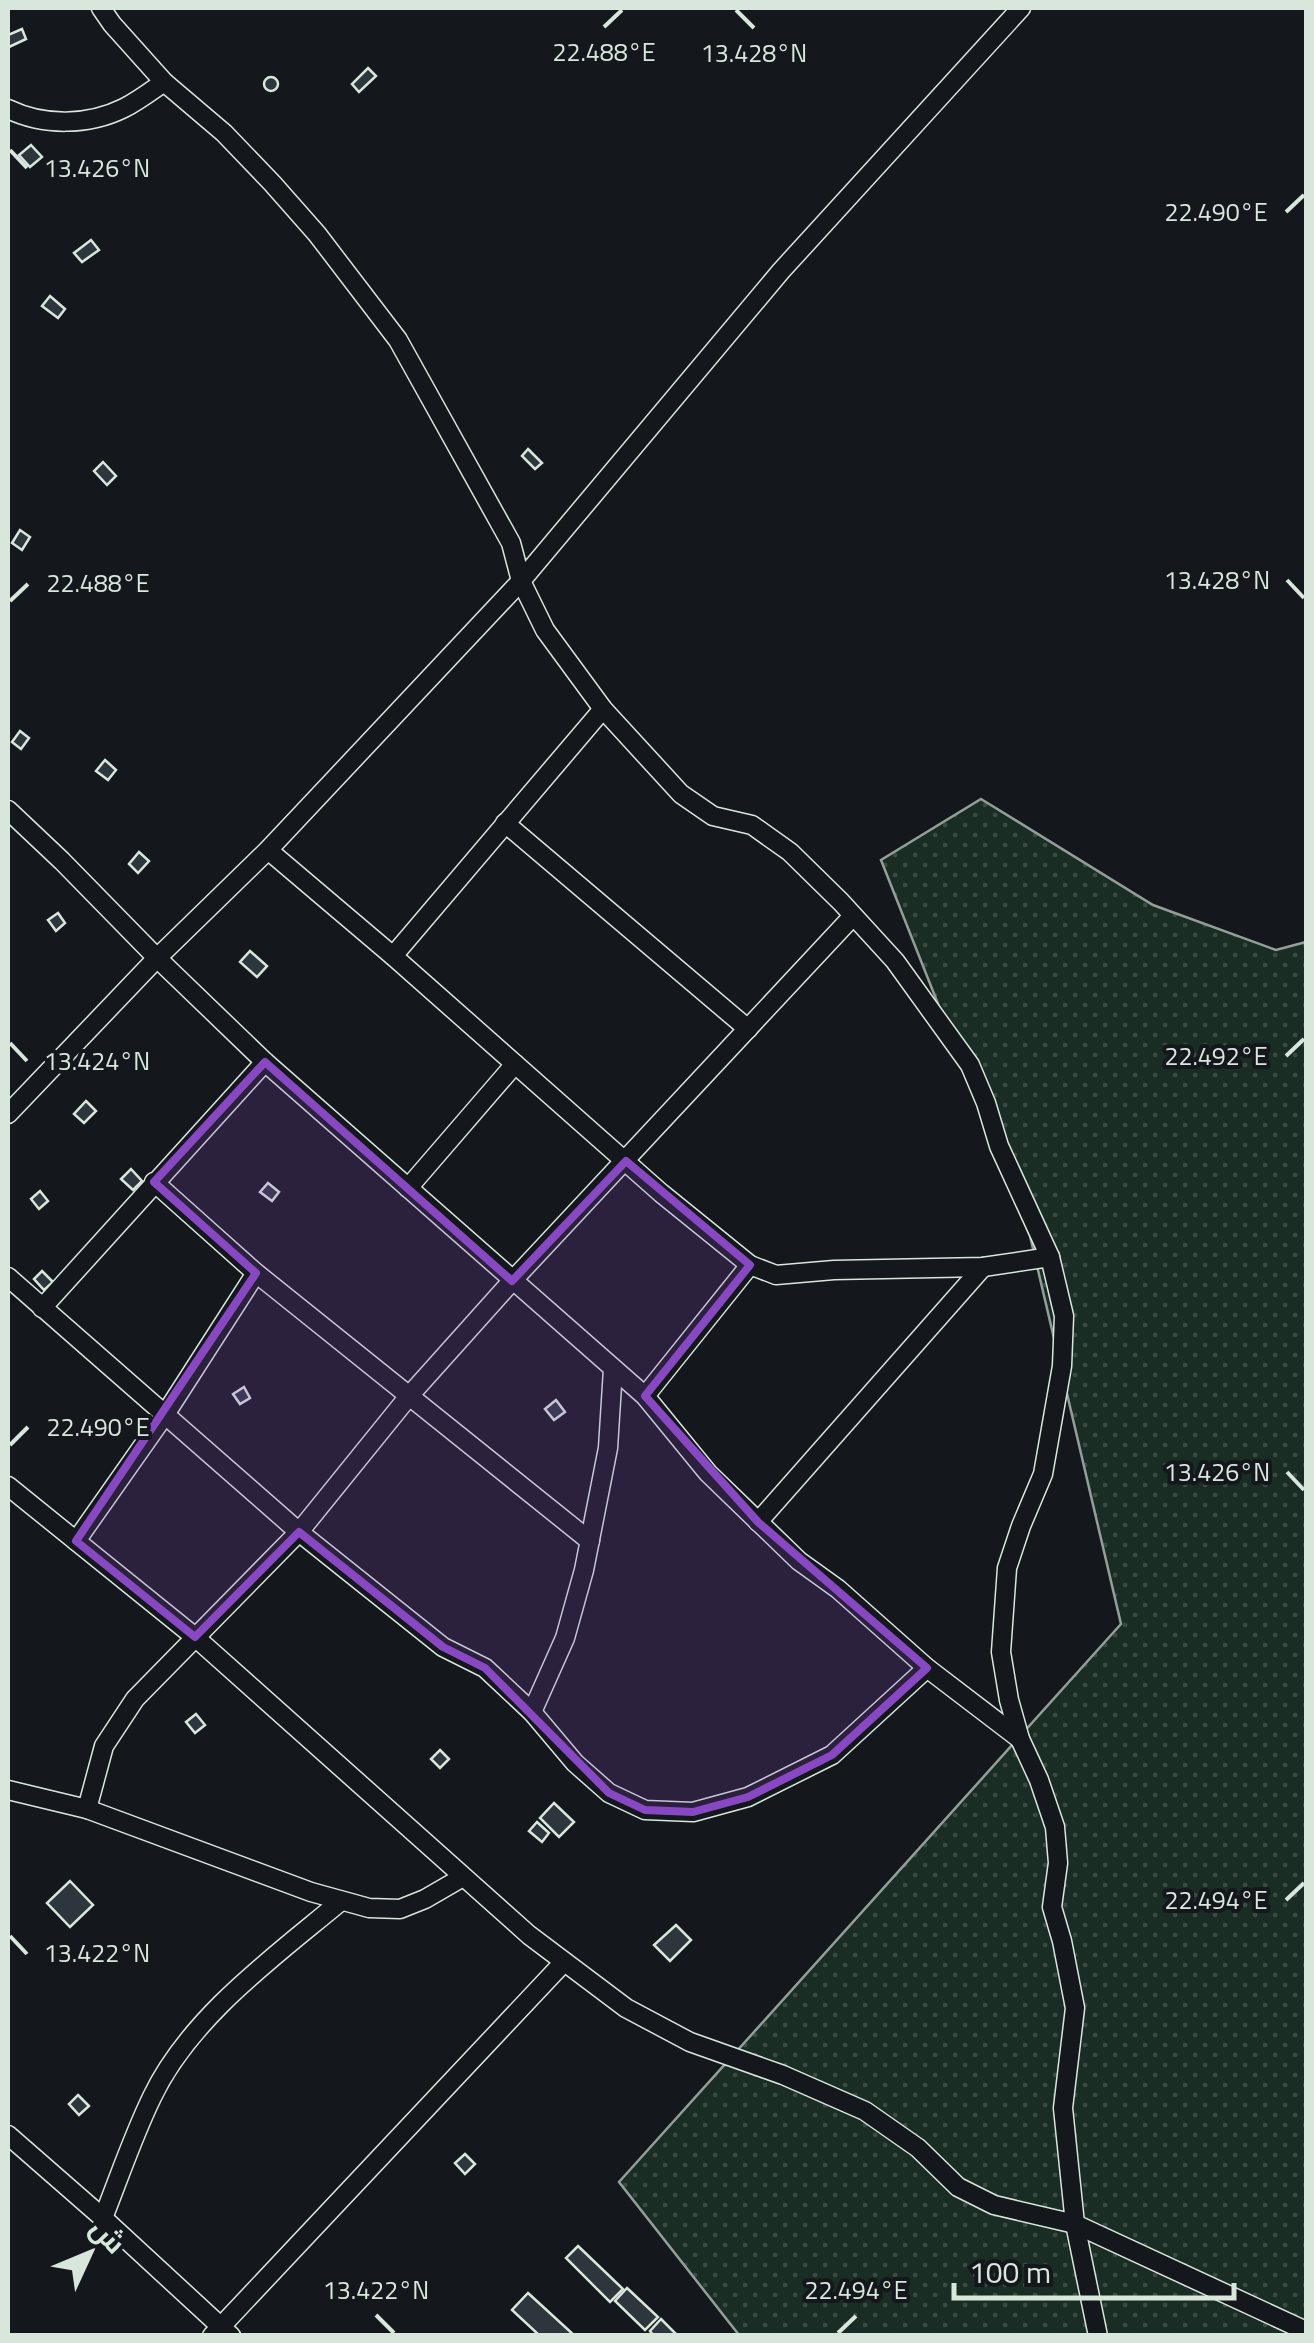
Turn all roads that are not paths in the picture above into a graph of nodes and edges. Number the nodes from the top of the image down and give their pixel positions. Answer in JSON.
{"nodes":[{"id":1,"x":101,"y":8,"type":"edge"},
{"id":2,"x":1021,"y":8,"type":"edge"},
{"id":3,"x":164,"y":82,"type":"junction"},
{"id":4,"x":8,"y":109,"type":"edge"},
{"id":5,"x":521,"y":581,"type":"junction"},
{"id":6,"x":602,"y":709,"type":"junction"},
{"id":7,"x":8,"y":810,"type":"edge"},
{"id":8,"x":506,"y":823,"type":"junction"},
{"id":9,"x":268,"y":850,"type":"junction"},
{"id":10,"x":854,"y":916,"type":"junction"},
{"id":11,"x":392,"y":956,"type":"junction"},
{"id":12,"x":157,"y":958,"type":"junction"},
{"id":13,"x":748,"y":1030,"type":"junction"},
{"id":14,"x":265,"y":1062,"type":"junction"},
{"id":15,"x":515,"y":1064,"type":"junction"},
{"id":16,"x":8,"y":1114,"type":"edge"},
{"id":17,"x":626,"y":1161,"type":"junction"},
{"id":18,"x":154,"y":1182,"type":"junction"},
{"id":19,"x":408,"y":1188,"type":"junction"},
{"id":20,"x":1050,"y":1257,"type":"junction"},
{"id":21,"x":750,"y":1264,"type":"junction"},
{"id":22,"x":983,"y":1267,"type":"junction"},
{"id":23,"x":256,"y":1273,"type":"junction"},
{"id":24,"x":8,"y":1277,"type":"edge"},
{"id":25,"x":512,"y":1281,"type":"junction"},
{"id":26,"x":42,"y":1308,"type":"junction"},
{"id":27,"x":613,"y":1370,"type":"junction"},
{"id":28,"x":409,"y":1396,"type":"junction"},
{"id":29,"x":645,"y":1396,"type":"junction"},
{"id":30,"x":166,"y":1413,"type":"junction"},
{"id":31,"x":8,"y":1486,"type":"edge"},
{"id":32,"x":758,"y":1522,"type":"junction"},
{"id":33,"x":299,"y":1532,"type":"junction"},
{"id":34,"x":590,"y":1540,"type":"junction"},
{"id":35,"x":76,"y":1541,"type":"junction"},
{"id":36,"x":195,"y":1638,"type":"junction"},
{"id":37,"x":927,"y":1668,"type":"junction"},
{"id":38,"x":532,"y":1712,"type":"junction"},
{"id":39,"x":1020,"y":1739,"type":"junction"},
{"id":40,"x":8,"y":1790,"type":"edge"},
{"id":41,"x":88,"y":1809,"type":"junction"},
{"id":42,"x":462,"y":1877,"type":"junction"},
{"id":43,"x":341,"y":1900,"type":"junction"},
{"id":44,"x":564,"y":1962,"type":"junction"},
{"id":45,"x":8,"y":2136,"type":"edge"},
{"id":46,"x":104,"y":2218,"type":"junction"},
{"id":47,"x":1076,"y":2224,"type":"junction"},
{"id":48,"x":1306,"y":2331,"type":"edge"},
{"id":49,"x":221,"y":2332,"type":"edge"},
{"id":50,"x":1098,"y":2336,"type":"edge"}],
"edges":[{"from":1,"to":3,"type":"street"},
{"from":2,"to":5,"type":"street"},
{"from":3,"to":4,"type":"street"},
{"from":3,"to":5,"type":"street"},
{"from":5,"to":6,"type":"street"},
{"from":5,"to":9,"type":"street"},
{"from":6,"to":8,"type":"street"},
{"from":6,"to":10,"type":"street"},
{"from":7,"to":12,"type":"street"},
{"from":8,"to":11,"type":"street"},
{"from":8,"to":13,"type":"street"},
{"from":9,"to":11,"type":"street"},
{"from":9,"to":12,"type":"street"},
{"from":10,"to":13,"type":"street"},
{"from":10,"to":20,"type":"street"},
{"from":11,"to":15,"type":"street"},
{"from":12,"to":14,"type":"street"},
{"from":12,"to":16,"type":"street"},
{"from":13,"to":17,"type":"street"},
{"from":14,"to":18,"type":"street"},
{"from":14,"to":19,"type":"street"},
{"from":15,"to":17,"type":"street"},
{"from":15,"to":19,"type":"street"},
{"from":17,"to":21,"type":"street"},
{"from":17,"to":25,"type":"street"},
{"from":18,"to":23,"type":"street"},
{"from":18,"to":26,"type":"street"},
{"from":19,"to":25,"type":"street"},
{"from":20,"to":22,"type":"street"},
{"from":20,"to":39,"type":"street"},
{"from":21,"to":22,"type":"street"},
{"from":21,"to":29,"type":"street"},
{"from":22,"to":32,"type":"street"},
{"from":23,"to":28,"type":"street"},
{"from":23,"to":30,"type":"street"},
{"from":24,"to":26,"type":"street"},
{"from":25,"to":27,"type":"street"},
{"from":25,"to":28,"type":"street"},
{"from":26,"to":30,"type":"street"},
{"from":27,"to":29,"type":"street"},
{"from":27,"to":34,"type":"street"},
{"from":28,"to":33,"type":"street"},
{"from":28,"to":34,"type":"street"},
{"from":29,"to":32,"type":"street"},
{"from":30,"to":33,"type":"street"},
{"from":30,"to":35,"type":"street"},
{"from":31,"to":35,"type":"street"},
{"from":32,"to":37,"type":"street"},
{"from":33,"to":36,"type":"street"},
{"from":33,"to":38,"type":"street"},
{"from":34,"to":38,"type":"street"},
{"from":35,"to":36,"type":"street"},
{"from":36,"to":41,"type":"street"},
{"from":36,"to":42,"type":"street"},
{"from":37,"to":38,"type":"street"},
{"from":37,"to":39,"type":"street"},
{"from":39,"to":47,"type":"street"},
{"from":40,"to":41,"type":"street"},
{"from":41,"to":43,"type":"street"},
{"from":42,"to":43,"type":"street"},
{"from":42,"to":44,"type":"street"},
{"from":43,"to":46,"type":"street"},
{"from":44,"to":47,"type":"street"},
{"from":44,"to":49,"type":"street"},
{"from":45,"to":46,"type":"street"},
{"from":46,"to":49,"type":"street"},
{"from":47,"to":48,"type":"street"},
{"from":47,"to":50,"type":"street"}]}
